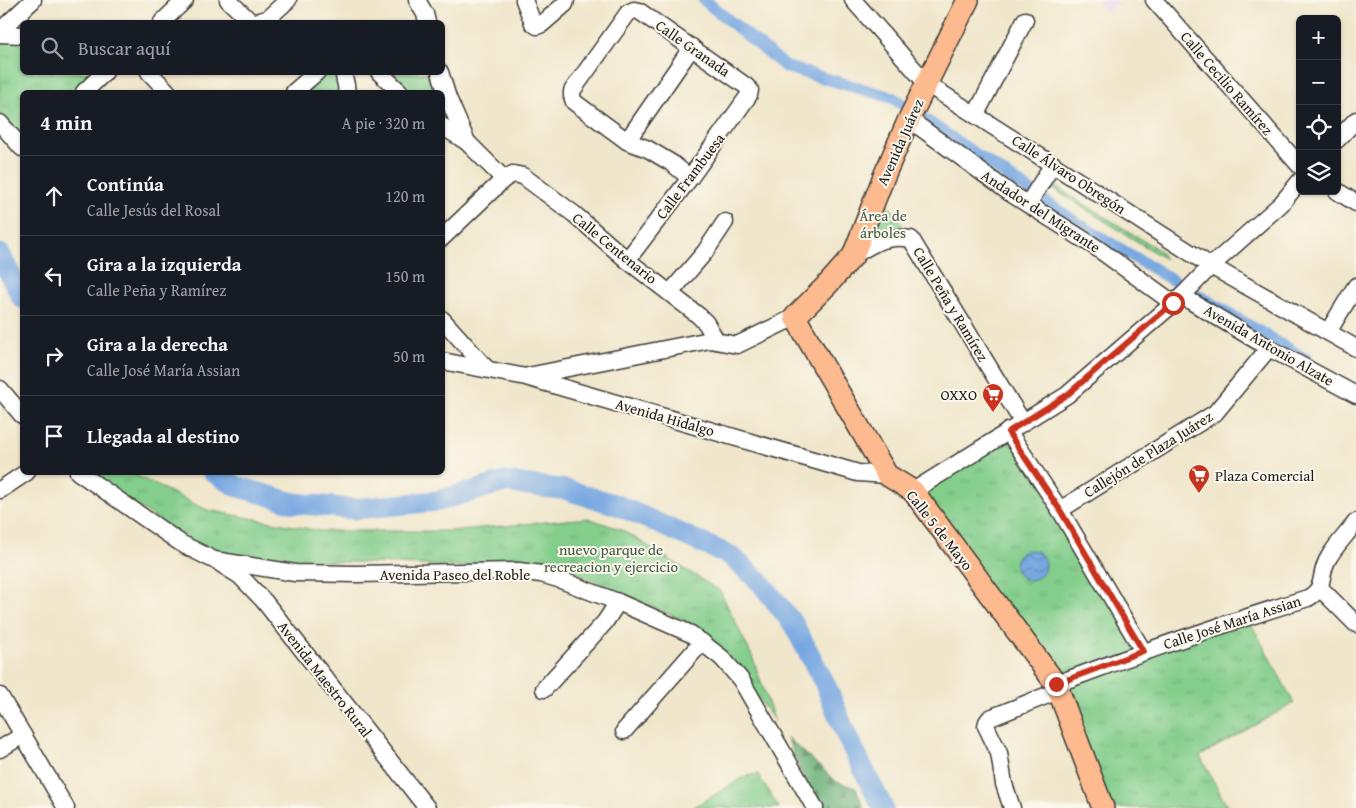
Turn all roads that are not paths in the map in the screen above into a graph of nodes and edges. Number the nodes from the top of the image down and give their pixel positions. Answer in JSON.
{"nodes":[{"id":1,"x":33,"y":0,"type":"edge"},
{"id":2,"x":185,"y":0,"type":"edge"},
{"id":3,"x":228,"y":0,"type":"edge"},
{"id":4,"x":288,"y":0,"type":"edge"},
{"id":5,"x":434,"y":0,"type":"edge"},
{"id":6,"x":524,"y":0,"type":"edge"},
{"id":7,"x":566,"y":0,"type":"edge"},
{"id":8,"x":853,"y":0,"type":"edge"},
{"id":9,"x":968,"y":0,"type":"edge"},
{"id":10,"x":1154,"y":0,"type":"edge"},
{"id":11,"x":423,"y":12,"type":"edge"},
{"id":12,"x":164,"y":20,"type":"edge"},
{"id":13,"x":250,"y":20,"type":"edge"},
{"id":14,"x":263,"y":20,"type":"edge"},
{"id":15,"x":1025,"y":20,"type":"dead end"},
{"id":16,"x":0,"y":33,"type":"edge"},
{"id":17,"x":20,"y":35,"type":"edge"},
{"id":18,"x":692,"y":47,"type":"junction"},
{"id":19,"x":102,"y":75,"type":"edge"},
{"id":20,"x":152,"y":75,"type":"edge"},
{"id":21,"x":309,"y":75,"type":"edge"},
{"id":22,"x":344,"y":75,"type":"edge"},
{"id":23,"x":382,"y":75,"type":"edge"},
{"id":24,"x":441,"y":75,"type":"edge"},
{"id":25,"x":926,"y":87,"type":"junction"},
{"id":26,"x":86,"y":90,"type":"edge"},
{"id":27,"x":166,"y":90,"type":"edge"},
{"id":28,"x":296,"y":90,"type":"edge"},
{"id":29,"x":346,"y":90,"type":"edge"},
{"id":30,"x":398,"y":90,"type":"edge"},
{"id":31,"x":750,"y":90,"type":"joint"},
{"id":32,"x":976,"y":114,"type":"junction"},
{"id":33,"x":910,"y":117,"type":"junction"},
{"id":34,"x":1356,"y":120,"type":"edge"},
{"id":35,"x":0,"y":124,"type":"edge"},
{"id":36,"x":445,"y":128,"type":"edge"},
{"id":37,"x":1341,"y":136,"type":"edge"},
{"id":38,"x":628,"y":141,"type":"junction"},
{"id":39,"x":467,"y":142,"type":"junction"},
{"id":40,"x":20,"y":144,"type":"edge"},
{"id":41,"x":1296,"y":161,"type":"edge"},
{"id":42,"x":1050,"y":168,"type":"junction"},
{"id":43,"x":690,"y":178,"type":"junction"},
{"id":44,"x":504,"y":180,"type":"junction"},
{"id":45,"x":1296,"y":185,"type":"edge"},
{"id":46,"x":1341,"y":194,"type":"edge"},
{"id":47,"x":1030,"y":200,"type":"junction"},
{"id":48,"x":1356,"y":203,"type":"edge"},
{"id":49,"x":725,"y":222,"type":"dead end"},
{"id":50,"x":445,"y":235,"type":"edge"},
{"id":51,"x":853,"y":256,"type":"junction"},
{"id":52,"x":627,"y":260,"type":"junction"},
{"id":53,"x":1208,"y":268,"type":"junction"},
{"id":54,"x":1356,"y":286,"type":"edge"},
{"id":55,"x":670,"y":293,"type":"junction"},
{"id":56,"x":1180,"y":297,"type":"junction"},
{"id":57,"x":795,"y":317,"type":"junction"},
{"id":58,"x":445,"y":322,"type":"edge"},
{"id":59,"x":1328,"y":332,"type":"junction"},
{"id":60,"x":716,"y":340,"type":"junction"},
{"id":61,"x":1269,"y":348,"type":"junction"},
{"id":62,"x":1356,"y":348,"type":"edge"},
{"id":63,"x":445,"y":361,"type":"edge"},
{"id":64,"x":486,"y":368,"type":"junction"},
{"id":65,"x":526,"y":377,"type":"junction"},
{"id":66,"x":0,"y":389,"type":"edge"},
{"id":67,"x":1356,"y":395,"type":"edge"},
{"id":68,"x":20,"y":413,"type":"edge"},
{"id":69,"x":1023,"y":423,"type":"junction"},
{"id":70,"x":1008,"y":432,"type":"junction"},
{"id":71,"x":22,"y":475,"type":"edge"},
{"id":72,"x":82,"y":475,"type":"edge"},
{"id":73,"x":887,"y":475,"type":"junction"},
{"id":74,"x":0,"y":490,"type":"edge"},
{"id":75,"x":914,"y":491,"type":"junction"},
{"id":76,"x":1060,"y":510,"type":"junction"},
{"id":77,"x":1356,"y":522,"type":"edge"},
{"id":78,"x":214,"y":560,"type":"junction"},
{"id":79,"x":1320,"y":588,"type":"junction"},
{"id":80,"x":618,"y":602,"type":"junction"},
{"id":81,"x":1356,"y":624,"type":"edge"},
{"id":82,"x":702,"y":642,"type":"junction"},
{"id":83,"x":1143,"y":651,"type":"junction"},
{"id":84,"x":1057,"y":687,"type":"junction"},
{"id":85,"x":544,"y":689,"type":"dead end"},
{"id":86,"x":0,"y":696,"type":"edge"},
{"id":87,"x":624,"y":731,"type":"dead end"},
{"id":88,"x":23,"y":735,"type":"junction"},
{"id":89,"x":0,"y":749,"type":"edge"},
{"id":90,"x":66,"y":808,"type":"edge"},
{"id":91,"x":427,"y":808,"type":"edge"},
{"id":92,"x":815,"y":808,"type":"edge"},
{"id":93,"x":1012,"y":808,"type":"edge"},
{"id":94,"x":1103,"y":808,"type":"edge"}],
"edges":[{"from":1,"to":16,"type":"street"},
{"from":2,"to":12,"type":"street"},
{"from":3,"to":13,"type":"street"},
{"from":4,"to":14,"type":"street"},
{"from":5,"to":11,"type":"street"},
{"from":6,"to":7,"type":"street"},
{"from":8,"to":25,"type":"street","name":"Calle Álvaro Obregón"},
{"from":9,"to":25,"type":"main road","name":"Avenida Juárez"},
{"from":10,"to":41,"type":"street","name":"Calle Cecilio Ramírez"},
{"from":15,"to":32,"type":"street"},
{"from":16,"to":17,"type":"street"},
{"from":18,"to":31,"type":"street","name":"Calle Granada"},
{"from":18,"to":38,"type":"street"},
{"from":18,"to":38,"type":"street","name":"Calle Granada"},
{"from":19,"to":26,"type":"street"},
{"from":20,"to":27,"type":"street"},
{"from":21,"to":28,"type":"street"},
{"from":22,"to":29,"type":"street"},
{"from":23,"to":30,"type":"street"},
{"from":24,"to":39,"type":"street"},
{"from":25,"to":32,"type":"street","name":"Calle Álvaro Obregón"},
{"from":25,"to":33,"type":"main road","name":"Avenida Juárez"},
{"from":31,"to":43,"type":"street","name":"Calle Frambuesa"},
{"from":32,"to":42,"type":"street","name":"Calle Álvaro Obregón"},
{"from":33,"to":47,"type":"street","name":"Andador del Migrante"},
{"from":33,"to":51,"type":"main road","name":"Avenida Juárez"},
{"from":34,"to":37,"type":"street"},
{"from":35,"to":40,"type":"street"},
{"from":36,"to":39,"type":"street"},
{"from":38,"to":43,"type":"street"},
{"from":39,"to":44,"type":"street"},
{"from":42,"to":47,"type":"street"},
{"from":42,"to":53,"type":"street","name":"Calle Álvaro Obregón"},
{"from":43,"to":52,"type":"street","name":"Calle Frambuesa"},
{"from":44,"to":50,"type":"street"},
{"from":44,"to":52,"type":"street","name":"Calle Centenario"},
{"from":45,"to":53,"type":"street"},
{"from":46,"to":48,"type":"street"},
{"from":47,"to":56,"type":"street","name":"Andador del Migrante"},
{"from":49,"to":55,"type":"street"},
{"from":51,"to":57,"type":"main road","name":"Avenida Juárez"},
{"from":51,"to":69,"type":"street","name":"Calle Peña y Ramírez"},
{"from":52,"to":55,"type":"street","name":"Calle Centenario"},
{"from":53,"to":56,"type":"street"},
{"from":53,"to":59,"type":"street","name":"Calle Álvaro Obregón"},
{"from":54,"to":59,"type":"street"},
{"from":55,"to":60,"type":"street","name":"Calle Centenario"},
{"from":56,"to":61,"type":"street","name":"Avenida Antonio Alzate"},
{"from":56,"to":69,"type":"street"},
{"from":57,"to":60,"type":"street","name":"Avenida Juárez"},
{"from":57,"to":73,"type":"main road","name":"Calle 5 de Mayo"},
{"from":58,"to":64,"type":"street"},
{"from":59,"to":62,"type":"street","name":"Calle Álvaro Obregón"},
{"from":60,"to":65,"type":"street","name":"Avenida Juárez"},
{"from":61,"to":67,"type":"street","name":"Avenida Antonio Alzate"},
{"from":61,"to":76,"type":"street","name":"Callejón de Plaza Juárez"},
{"from":63,"to":64,"type":"street","name":"Avenida Hidalgo"},
{"from":64,"to":65,"type":"street","name":"Avenida Hidalgo"},
{"from":65,"to":73,"type":"street","name":"Avenida Hidalgo"},
{"from":66,"to":68,"type":"street"},
{"from":69,"to":70,"type":"street"},
{"from":70,"to":75,"type":"street"},
{"from":70,"to":76,"type":"street"},
{"from":71,"to":74,"type":"street"},
{"from":72,"to":78,"type":"street","name":"Avenida Paseo del Roble"},
{"from":73,"to":75,"type":"main road","name":"Calle 5 de Mayo"},
{"from":75,"to":84,"type":"main road","name":"Calle 5 de Mayo"},
{"from":76,"to":83,"type":"street"},
{"from":77,"to":79,"type":"street"},
{"from":78,"to":80,"type":"street","name":"Avenida Paseo del Roble"},
{"from":78,"to":91,"type":"street","name":"Avenida Maestro Rural"},
{"from":79,"to":81,"type":"street"},
{"from":79,"to":83,"type":"street","name":"Calle José María Assian"},
{"from":80,"to":82,"type":"street","name":"Avenida Paseo del Roble"},
{"from":80,"to":85,"type":"street"},
{"from":82,"to":87,"type":"street"},
{"from":82,"to":92,"type":"street","name":"Avenida Paseo del Roble"},
{"from":83,"to":84,"type":"street","name":"Calle José María Assian"},
{"from":84,"to":93,"type":"street","name":"Calle José María Assian"},
{"from":84,"to":94,"type":"main road","name":"Calle 5 de Mayo"},
{"from":86,"to":88,"type":"street"},
{"from":88,"to":89,"type":"street"},
{"from":88,"to":90,"type":"street"}]}
